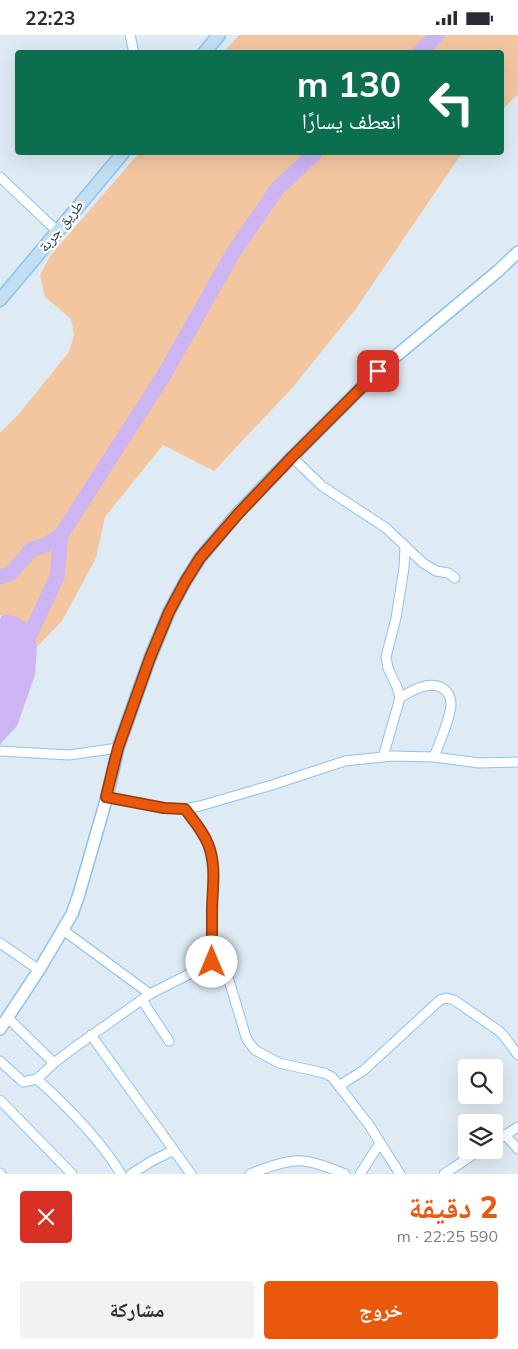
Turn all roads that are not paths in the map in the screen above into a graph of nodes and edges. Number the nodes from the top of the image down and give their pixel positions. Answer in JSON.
{"nodes":[{"id":1,"x":130,"y":35,"type":"edge"},
{"id":2,"x":219,"y":35,"type":"edge"},
{"id":3,"x":133,"y":50,"type":"edge"},
{"id":4,"x":206,"y":50,"type":"edge"},
{"id":5,"x":121,"y":155,"type":"edge"},
{"id":6,"x":0,"y":177,"type":"edge"},
{"id":7,"x":57,"y":231,"type":"junction"},
{"id":8,"x":518,"y":252,"type":"edge"},
{"id":9,"x":0,"y":301,"type":"edge"},
{"id":10,"x":292,"y":457,"type":"junction"},
{"id":11,"x":405,"y":547,"type":"junction"},
{"id":12,"x":455,"y":578,"type":"dead end"},
{"id":13,"x":400,"y":699,"type":"junction"},
{"id":14,"x":118,"y":748,"type":"junction"},
{"id":15,"x":1,"y":751,"type":"edge"},
{"id":16,"x":383,"y":757,"type":"junction"},
{"id":17,"x":434,"y":757,"type":"junction"},
{"id":18,"x":518,"y":762,"type":"edge"},
{"id":19,"x":106,"y":797,"type":"junction"},
{"id":20,"x":185,"y":809,"type":"junction"},
{"id":21,"x":63,"y":930,"type":"junction"},
{"id":22,"x":0,"y":943,"type":"edge"},
{"id":23,"x":212,"y":962,"type":"junction"},
{"id":24,"x":40,"y":970,"type":"junction"},
{"id":25,"x":150,"y":993,"type":"junction"},
{"id":26,"x":142,"y":1000,"type":"junction"},
{"id":27,"x":8,"y":1018,"type":"junction"},
{"id":28,"x":0,"y":1029,"type":"edge"},
{"id":29,"x":91,"y":1035,"type":"junction"},
{"id":30,"x":169,"y":1041,"type":"dead end"},
{"id":31,"x":518,"y":1055,"type":"edge"},
{"id":32,"x":0,"y":1061,"type":"edge"},
{"id":33,"x":54,"y":1063,"type":"junction"},
{"id":34,"x":37,"y":1079,"type":"junction"},
{"id":35,"x":340,"y":1086,"type":"junction"},
{"id":36,"x":0,"y":1100,"type":"edge"},
{"id":37,"x":518,"y":1127,"type":"edge"},
{"id":38,"x":505,"y":1135,"type":"joint"},
{"id":39,"x":380,"y":1143,"type":"junction"},
{"id":40,"x":518,"y":1149,"type":"edge"},
{"id":41,"x":174,"y":1150,"type":"junction"},
{"id":42,"x":466,"y":1159,"type":"edge"},
{"id":43,"x":72,"y":1174,"type":"edge"},
{"id":44,"x":121,"y":1174,"type":"edge"},
{"id":45,"x":131,"y":1174,"type":"edge"},
{"id":46,"x":191,"y":1174,"type":"edge"},
{"id":47,"x":250,"y":1174,"type":"edge"},
{"id":48,"x":345,"y":1174,"type":"edge"},
{"id":49,"x":360,"y":1174,"type":"edge"},
{"id":50,"x":400,"y":1174,"type":"edge"},
{"id":51,"x":444,"y":1174,"type":"edge"}],
"edges":[{"from":1,"to":3,"type":"street"},
{"from":2,"to":4,"type":"main road"},
{"from":5,"to":7,"type":"main road","name":"طريق جربة"},
{"from":6,"to":7,"type":"street"},
{"from":7,"to":9,"type":"main road","name":"طريق جربة"},
{"from":8,"to":10,"type":"street"},
{"from":10,"to":11,"type":"street"},
{"from":10,"to":14,"type":"street"},
{"from":11,"to":12,"type":"street"},
{"from":11,"to":13,"type":"street"},
{"from":13,"to":16,"type":"street"},
{"from":13,"to":17,"type":"street"},
{"from":14,"to":15,"type":"street"},
{"from":14,"to":19,"type":"street"},
{"from":16,"to":17,"type":"street"},
{"from":16,"to":20,"type":"street"},
{"from":17,"to":18,"type":"street"},
{"from":19,"to":20,"type":"street"},
{"from":19,"to":21,"type":"street"},
{"from":20,"to":23,"type":"street"},
{"from":21,"to":24,"type":"street"},
{"from":21,"to":25,"type":"street"},
{"from":22,"to":24,"type":"street"},
{"from":23,"to":25,"type":"street"},
{"from":23,"to":35,"type":"street"},
{"from":24,"to":27,"type":"street"},
{"from":25,"to":26,"type":"street"},
{"from":26,"to":29,"type":"street"},
{"from":26,"to":30,"type":"street"},
{"from":27,"to":28,"type":"street"},
{"from":27,"to":33,"type":"street"},
{"from":29,"to":33,"type":"street"},
{"from":29,"to":41,"type":"street"},
{"from":31,"to":35,"type":"street"},
{"from":32,"to":34,"type":"street"},
{"from":33,"to":34,"type":"street"},
{"from":34,"to":44,"type":"street"},
{"from":35,"to":39,"type":"street"},
{"from":36,"to":43,"type":"street"},
{"from":37,"to":38,"type":"street"},
{"from":38,"to":40,"type":"street"},
{"from":39,"to":49,"type":"street"},
{"from":39,"to":50,"type":"street"},
{"from":41,"to":45,"type":"street"},
{"from":41,"to":46,"type":"street"},
{"from":42,"to":51,"type":"street"},
{"from":47,"to":48,"type":"street"}]}
